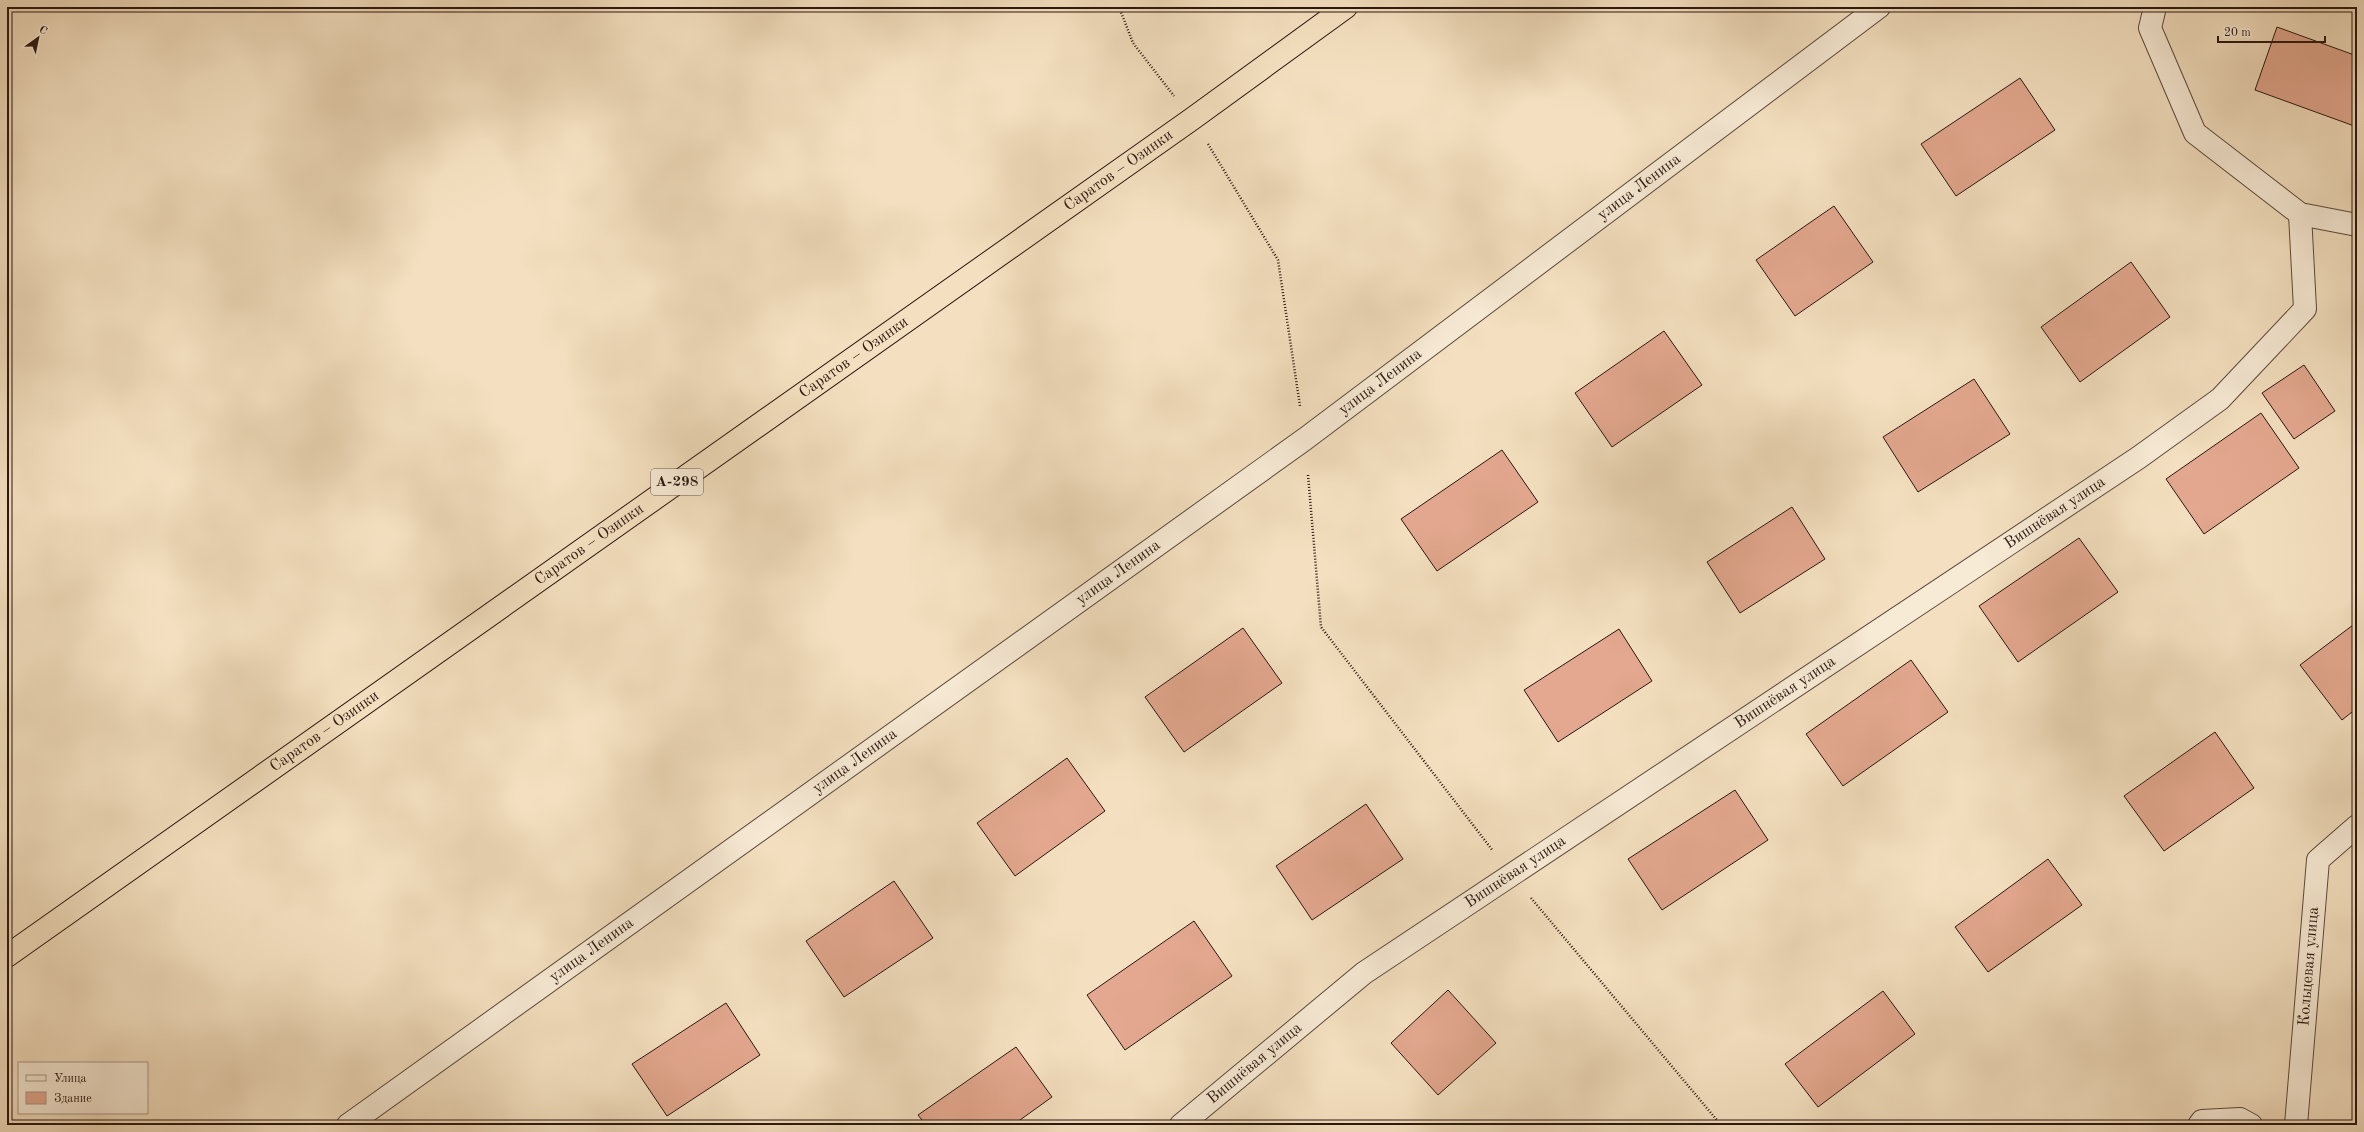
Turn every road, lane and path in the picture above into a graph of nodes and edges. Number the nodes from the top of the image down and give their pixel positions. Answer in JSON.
{"nodes":[{"id":1,"x":1119,"y":7,"type":"edge"},
{"id":2,"x":1346,"y":7,"type":"edge"},
{"id":3,"x":1880,"y":7,"type":"edge"},
{"id":4,"x":2155,"y":7,"type":"edge"},
{"id":5,"x":1192,"y":118,"type":"junction"},
{"id":6,"x":2300,"y":214,"type":"junction"},
{"id":7,"x":2357,"y":225,"type":"edge"},
{"id":8,"x":1304,"y":439,"type":"junction"},
{"id":9,"x":2357,"y":826,"type":"edge"},
{"id":10,"x":1511,"y":875,"type":"junction"},
{"id":11,"x":7,"y":956,"type":"edge"},
{"id":12,"x":348,"y":1125,"type":"edge"},
{"id":13,"x":1182,"y":1125,"type":"edge"},
{"id":14,"x":1721,"y":1125,"type":"edge"},
{"id":15,"x":2199,"y":1125,"type":"edge"},
{"id":16,"x":2251,"y":1125,"type":"edge"},
{"id":17,"x":2296,"y":1125,"type":"edge"}],
"edges":[{"from":1,"to":5,"type":"path"},
{"from":2,"to":5,"type":"highway","name":"Саратов – Озинки","number":"А-298"},
{"from":3,"to":8,"type":"street","name":"улица Ленина"},
{"from":4,"to":6,"type":"street"},
{"from":5,"to":8,"type":"path"},
{"from":5,"to":11,"type":"highway","name":"Саратов – Озинки","number":"А-298"},
{"from":6,"to":7,"type":"street"},
{"from":6,"to":10,"type":"street","name":"Вишнёвая улица"},
{"from":8,"to":10,"type":"path"},
{"from":8,"to":12,"type":"street","name":"улица Ленина"},
{"from":9,"to":17,"type":"street","name":"Кольцевая улица"},
{"from":10,"to":13,"type":"street","name":"Вишнёвая улица"},
{"from":10,"to":14,"type":"path"},
{"from":15,"to":16,"type":"street"}]}
